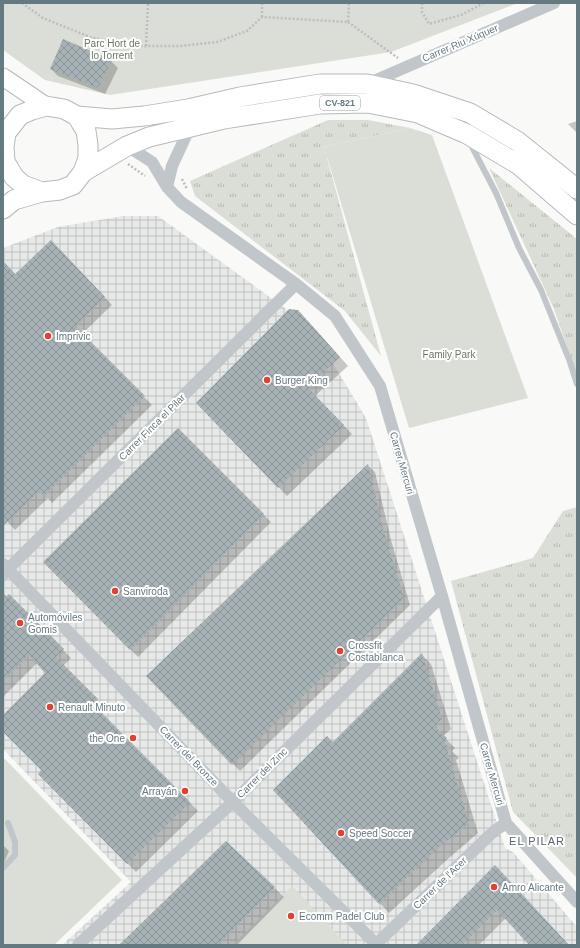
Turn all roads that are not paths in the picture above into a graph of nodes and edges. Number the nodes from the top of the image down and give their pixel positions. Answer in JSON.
{"nodes":[{"id":1,"x":554,"y":3,"type":"edge"},
{"id":2,"x":3,"y":77,"type":"edge"},
{"id":3,"x":367,"y":84,"type":"junction"},
{"id":4,"x":46,"y":106,"type":"junction"},
{"id":5,"x":77,"y":116,"type":"junction"},
{"id":6,"x":190,"y":127,"type":"junction"},
{"id":7,"x":5,"y":130,"type":"edge"},
{"id":8,"x":464,"y":133,"type":"junction"},
{"id":9,"x":127,"y":155,"type":"junction"},
{"id":10,"x":4,"y":165,"type":"edge"},
{"id":11,"x":83,"y":172,"type":"junction"},
{"id":12,"x":166,"y":181,"type":"junction"},
{"id":13,"x":577,"y":189,"type":"edge"},
{"id":14,"x":42,"y":192,"type":"junction"},
{"id":15,"x":3,"y":210,"type":"edge"},
{"id":16,"x":577,"y":215,"type":"edge"},
{"id":17,"x":296,"y":284,"type":"junction"},
{"id":18,"x":577,"y":384,"type":"edge"},
{"id":19,"x":6,"y":571,"type":"edge"},
{"id":20,"x":442,"y":596,"type":"junction"},
{"id":21,"x":233,"y":802,"type":"junction"},
{"id":22,"x":8,"y":823,"type":"dead end"},
{"id":23,"x":506,"y":823,"type":"junction"},
{"id":24,"x":3,"y":868,"type":"edge"},
{"id":25,"x":577,"y":902,"type":"edge"},
{"id":26,"x":78,"y":945,"type":"edge"},
{"id":27,"x":376,"y":945,"type":"edge"}],
"edges":[{"from":1,"to":3,"type":"street","name":"Carrer Riu Xúquer"},
{"from":2,"to":4,"type":"main road","number":"CV-821"},
{"from":3,"to":5,"type":"main road","number":"CV-821"},
{"from":3,"to":13,"type":"main road","number":"CV-821"},
{"from":4,"to":5,"type":"main road","number":"CV-821"},
{"from":4,"to":7,"type":"main road","number":"CV-821"},
{"from":5,"to":11,"type":"main road"},
{"from":6,"to":8,"type":"main road","number":"CV-821"},
{"from":6,"to":9,"type":"main road","number":"CV-821"},
{"from":6,"to":12,"type":"street"},
{"from":7,"to":10,"type":"main road","number":"CV-821"},
{"from":8,"to":16,"type":"main road","number":"CV-821"},
{"from":8,"to":18,"type":"lane"},
{"from":9,"to":11,"type":"main road","number":"CV-821"},
{"from":9,"to":12,"type":"street","name":"Carrer Mercuri"},
{"from":10,"to":14,"type":"main road","number":"CV-821"},
{"from":11,"to":14,"type":"main road","number":"CV-821"},
{"from":12,"to":17,"type":"street","name":"Carrer Mercuri"},
{"from":14,"to":15,"type":"main road","number":"CV-821"},
{"from":17,"to":19,"type":"street","name":"Carrer Finca el Pilar"},
{"from":17,"to":20,"type":"street","name":"Carrer Mercuri"},
{"from":19,"to":21,"type":"street","name":"Carrer del Bronze"},
{"from":20,"to":21,"type":"street","name":"Carrer del Zinc"},
{"from":20,"to":23,"type":"street","name":"Carrer Mercuri"},
{"from":21,"to":26,"type":"street","name":"Carrer del Zinc"},
{"from":21,"to":27,"type":"street","name":"Carrer del Bronze"},
{"from":22,"to":24,"type":"lane"},
{"from":23,"to":25,"type":"street"},
{"from":23,"to":27,"type":"street","name":"Carrer de l'Acer"}]}
